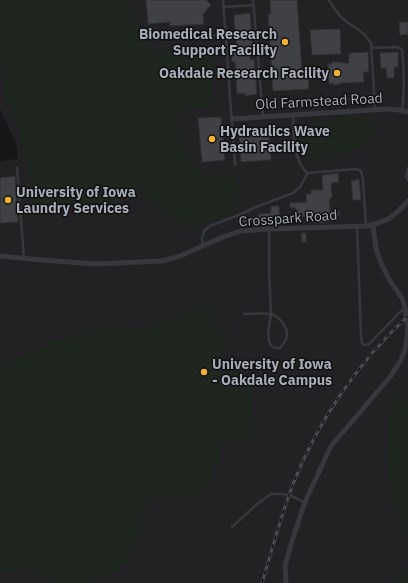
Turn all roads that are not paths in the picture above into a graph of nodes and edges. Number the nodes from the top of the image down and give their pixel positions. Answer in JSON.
{"nodes":[{"id":1,"x":223,"y":0,"type":"edge"},
{"id":2,"x":254,"y":0,"type":"edge"},
{"id":3,"x":329,"y":0,"type":"edge"},
{"id":4,"x":254,"y":5,"type":"junction"},
{"id":5,"x":224,"y":7,"type":"junction"},
{"id":6,"x":226,"y":35,"type":"junction"},
{"id":7,"x":188,"y":38,"type":"dead end"},
{"id":8,"x":371,"y":48,"type":"junction"},
{"id":9,"x":375,"y":110,"type":"junction"},
{"id":10,"x":405,"y":112,"type":"edge"},
{"id":11,"x":293,"y":115,"type":"junction"},
{"id":12,"x":263,"y":117,"type":"junction"},
{"id":13,"x":232,"y":119,"type":"junction"},
{"id":14,"x":235,"y":165,"type":"dead end"},
{"id":15,"x":18,"y":168,"type":"dead end"},
{"id":16,"x":408,"y":168,"type":"edge"},
{"id":17,"x":307,"y":173,"type":"junction"},
{"id":18,"x":408,"y":180,"type":"edge"},
{"id":19,"x":408,"y":201,"type":"edge"},
{"id":20,"x":373,"y":225,"type":"junction"},
{"id":21,"x":357,"y":226,"type":"junction"},
{"id":22,"x":366,"y":226,"type":"junction"},
{"id":23,"x":269,"y":229,"type":"junction"},
{"id":24,"x":203,"y":246,"type":"junction"},
{"id":25,"x":0,"y":256,"type":"edge"},
{"id":26,"x":24,"y":259,"type":"junction"},
{"id":27,"x":405,"y":308,"type":"junction"},
{"id":28,"x":244,"y":314,"type":"dead end"},
{"id":29,"x":271,"y":314,"type":"junction"},
{"id":30,"x":305,"y":502,"type":"junction"},
{"id":31,"x":232,"y":527,"type":"dead end"},
{"id":32,"x":286,"y":583,"type":"edge"}],
"edges":[{"from":1,"to":5,"type":"lane"},
{"from":2,"to":4,"type":"lane"},
{"from":3,"to":8,"type":"lane"},
{"from":4,"to":5,"type":"lane"},
{"from":4,"to":12,"type":"lane"},
{"from":5,"to":6,"type":"lane"},
{"from":6,"to":7,"type":"lane"},
{"from":6,"to":13,"type":"lane"},
{"from":8,"to":9,"type":"lane"},
{"from":8,"to":10,"type":"lane"},
{"from":9,"to":10,"type":"street","name":"Old Farmstead Road"},
{"from":9,"to":11,"type":"street","name":"Old Farmstead Road"},
{"from":11,"to":12,"type":"street","name":"Old Farmstead Road"},
{"from":11,"to":17,"type":"lane"},
{"from":12,"to":13,"type":"street","name":"Old Farmstead Road"},
{"from":13,"to":14,"type":"lane"},
{"from":15,"to":26,"type":"lane"},
{"from":16,"to":18,"type":"lane"},
{"from":17,"to":22,"type":"lane"},
{"from":17,"to":24,"type":"lane"},
{"from":19,"to":20,"type":"street","name":"Crosspark Road"},
{"from":20,"to":22,"type":"street","name":"Crosspark Road"},
{"from":20,"to":27,"type":"street"},
{"from":21,"to":22,"type":"street","name":"Crosspark Road"},
{"from":21,"to":23,"type":"street","name":"Crosspark Road"},
{"from":21,"to":27,"type":"lane"},
{"from":23,"to":24,"type":"street","name":"Crosspark Road"},
{"from":23,"to":29,"type":"lane"},
{"from":24,"to":26,"type":"street","name":"Crosspark Road"},
{"from":25,"to":26,"type":"street","name":"Crosspark Road"},
{"from":27,"to":30,"type":"street"},
{"from":28,"to":29,"type":"lane"},
{"from":29,"to":29,"type":"lane"},
{"from":30,"to":31,"type":"lane"},
{"from":30,"to":32,"type":"street"}]}
